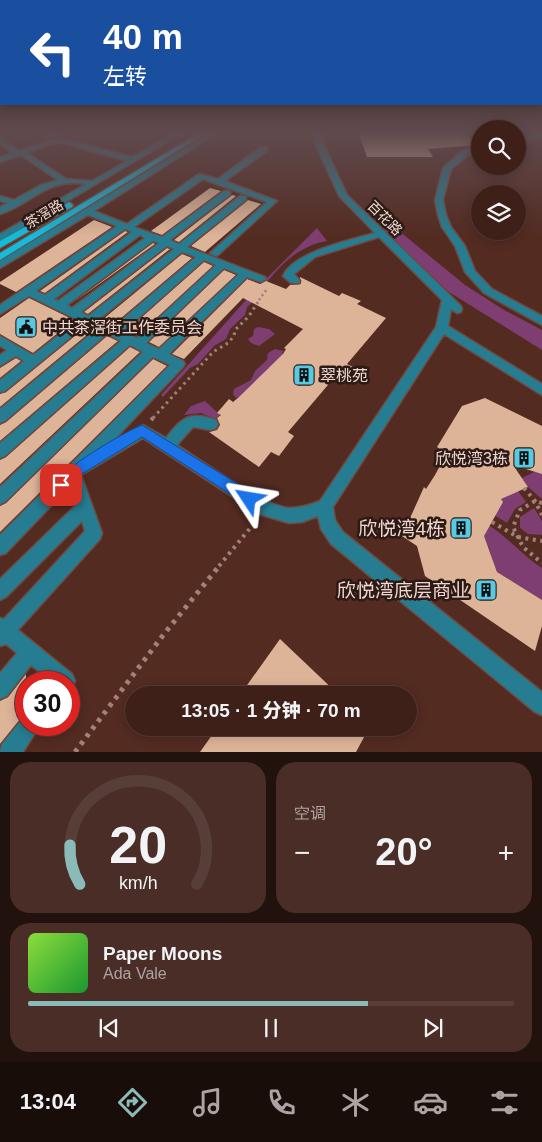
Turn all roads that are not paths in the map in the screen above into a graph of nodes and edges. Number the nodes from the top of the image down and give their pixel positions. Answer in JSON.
{"nodes":[{"id":1,"x":41,"y":167,"type":"edge"},
{"id":2,"x":121,"y":167,"type":"edge"},
{"id":3,"x":133,"y":167,"type":"edge"},
{"id":4,"x":148,"y":167,"type":"edge"},
{"id":5,"x":160,"y":167,"type":"edge"},
{"id":6,"x":239,"y":167,"type":"edge"},
{"id":7,"x":330,"y":167,"type":"edge"},
{"id":8,"x":448,"y":167,"type":"edge"},
{"id":9,"x":62,"y":180,"type":"junction"},
{"id":10,"x":219,"y":182,"type":"junction"},
{"id":11,"x":93,"y":183,"type":"junction"},
{"id":12,"x":227,"y":193,"type":"dead end"},
{"id":13,"x":0,"y":198,"type":"edge"},
{"id":14,"x":243,"y":198,"type":"dead end"},
{"id":15,"x":16,"y":203,"type":"junction"},
{"id":16,"x":0,"y":211,"type":"edge"},
{"id":17,"x":88,"y":212,"type":"junction"},
{"id":18,"x":126,"y":226,"type":"junction"},
{"id":19,"x":139,"y":232,"type":"junction"},
{"id":20,"x":382,"y":234,"type":"junction"},
{"id":21,"x":152,"y":237,"type":"junction"},
{"id":22,"x":0,"y":238,"type":"edge"},
{"id":23,"x":165,"y":242,"type":"junction"},
{"id":24,"x":0,"y":245,"type":"edge"},
{"id":25,"x":182,"y":248,"type":"junction"},
{"id":26,"x":215,"y":252,"type":"dead end"},
{"id":27,"x":202,"y":256,"type":"junction"},
{"id":28,"x":0,"y":257,"type":"edge"},
{"id":29,"x":224,"y":264,"type":"junction"},
{"id":30,"x":0,"y":265,"type":"edge"},
{"id":31,"x":246,"y":273,"type":"junction"},
{"id":32,"x":265,"y":281,"type":"road end"},
{"id":33,"x":294,"y":281,"type":"dead end"},
{"id":34,"x":28,"y":291,"type":"junction"},
{"id":35,"x":46,"y":300,"type":"junction"},
{"id":36,"x":447,"y":300,"type":"junction"},
{"id":37,"x":59,"y":306,"type":"junction"},
{"id":38,"x":457,"y":309,"type":"dead end"},
{"id":39,"x":0,"y":310,"type":"edge"},
{"id":40,"x":72,"y":313,"type":"junction"},
{"id":41,"x":88,"y":320,"type":"junction"},
{"id":42,"x":542,"y":321,"type":"edge"},
{"id":43,"x":442,"y":328,"type":"junction"},
{"id":44,"x":109,"y":331,"type":"junction"},
{"id":45,"x":0,"y":340,"type":"edge"},
{"id":46,"x":133,"y":342,"type":"junction"},
{"id":47,"x":15,"y":350,"type":"junction"},
{"id":48,"x":156,"y":353,"type":"junction"},
{"id":49,"x":0,"y":361,"type":"edge"},
{"id":50,"x":33,"y":361,"type":"junction"},
{"id":51,"x":0,"y":387,"type":"edge"},
{"id":52,"x":542,"y":390,"type":"edge"},
{"id":53,"x":0,"y":417,"type":"edge"},
{"id":54,"x":211,"y":424,"type":"dead end"},
{"id":55,"x":168,"y":446,"type":"junction"},
{"id":56,"x":0,"y":452,"type":"edge"},
{"id":57,"x":73,"y":472,"type":"junction"},
{"id":58,"x":0,"y":497,"type":"edge"},
{"id":59,"x":325,"y":506,"type":"junction"},
{"id":60,"x":84,"y":508,"type":"junction"},
{"id":61,"x":0,"y":547,"type":"edge"},
{"id":62,"x":0,"y":591,"type":"edge"},
{"id":63,"x":2,"y":632,"type":"edge"},
{"id":64,"x":30,"y":652,"type":"junction"},
{"id":65,"x":53,"y":671,"type":"edge"},
{"id":66,"x":0,"y":689,"type":"edge"},
{"id":67,"x":542,"y":704,"type":"edge"},
{"id":68,"x":22,"y":736,"type":"edge"},
{"id":69,"x":10,"y":752,"type":"edge"}],
"edges":[{"from":1,"to":9,"type":"street"},
{"from":2,"to":11,"type":"street"},
{"from":3,"to":24,"type":"main road","name":"茶滘路"},
{"from":4,"to":28,"type":"main road","name":"茶滘路"},
{"from":5,"to":17,"type":"street"},
{"from":6,"to":10,"type":"street"},
{"from":7,"to":20,"type":"street","name":"百花路"},
{"from":8,"to":42,"type":"street"},
{"from":9,"to":11,"type":"street"},
{"from":9,"to":15,"type":"street"},
{"from":10,"to":18,"type":"street"},
{"from":10,"to":26,"type":"street"},
{"from":11,"to":22,"type":"street"},
{"from":12,"to":23,"type":"street"},
{"from":13,"to":15,"type":"street"},
{"from":14,"to":25,"type":"street"},
{"from":15,"to":16,"type":"street"},
{"from":17,"to":18,"type":"street"},
{"from":17,"to":30,"type":"street"},
{"from":18,"to":19,"type":"street"},
{"from":18,"to":34,"type":"street"},
{"from":19,"to":21,"type":"street"},
{"from":19,"to":35,"type":"street"},
{"from":20,"to":33,"type":"street"},
{"from":20,"to":36,"type":"street","name":"百花路"},
{"from":21,"to":23,"type":"street"},
{"from":21,"to":37,"type":"street"},
{"from":23,"to":25,"type":"street"},
{"from":23,"to":40,"type":"street"},
{"from":25,"to":27,"type":"street"},
{"from":25,"to":41,"type":"street"},
{"from":27,"to":29,"type":"street"},
{"from":27,"to":44,"type":"street"},
{"from":29,"to":31,"type":"street"},
{"from":29,"to":46,"type":"street"},
{"from":31,"to":32,"type":"street"},
{"from":31,"to":48,"type":"street"},
{"from":34,"to":35,"type":"street"},
{"from":34,"to":39,"type":"street"},
{"from":35,"to":37,"type":"street"},
{"from":36,"to":38,"type":"street","name":"百花路"},
{"from":36,"to":43,"type":"street"},
{"from":37,"to":40,"type":"street"},
{"from":40,"to":41,"type":"street"},
{"from":41,"to":44,"type":"street"},
{"from":41,"to":50,"type":"street"},
{"from":43,"to":52,"type":"street"},
{"from":43,"to":59,"type":"street"},
{"from":44,"to":46,"type":"street"},
{"from":44,"to":53,"type":"street"},
{"from":45,"to":47,"type":"street"},
{"from":46,"to":48,"type":"street"},
{"from":46,"to":56,"type":"street"},
{"from":47,"to":49,"type":"street"},
{"from":47,"to":50,"type":"street"},
{"from":48,"to":57,"type":"street"},
{"from":48,"to":58,"type":"street"},
{"from":50,"to":51,"type":"street"},
{"from":54,"to":55,"type":"street"},
{"from":55,"to":57,"type":"street"},
{"from":55,"to":59,"type":"street"},
{"from":57,"to":60,"type":"street"},
{"from":57,"to":61,"type":"street"},
{"from":59,"to":67,"type":"street"},
{"from":60,"to":62,"type":"street"},
{"from":60,"to":63,"type":"street"},
{"from":63,"to":64,"type":"street"},
{"from":64,"to":65,"type":"street"},
{"from":64,"to":66,"type":"street"},
{"from":68,"to":69,"type":"street"}]}
